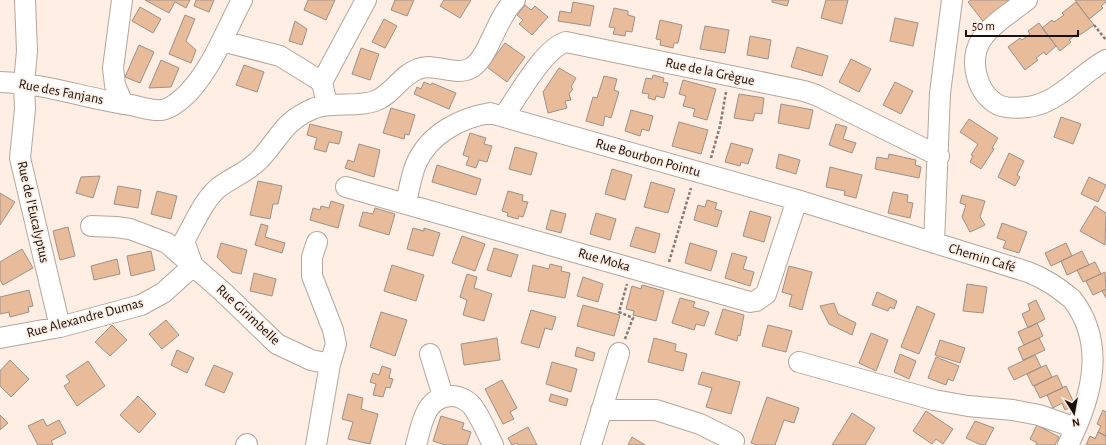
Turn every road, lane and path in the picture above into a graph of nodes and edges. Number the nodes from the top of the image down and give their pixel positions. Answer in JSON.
{"nodes":[{"id":1,"x":25,"y":0,"type":"edge"},
{"id":2,"x":122,"y":0,"type":"edge"},
{"id":3,"x":242,"y":0,"type":"edge"},
{"id":4,"x":366,"y":0,"type":"edge"},
{"id":5,"x":515,"y":0,"type":"edge"},
{"id":6,"x":952,"y":0,"type":"edge"},
{"id":7,"x":1027,"y":0,"type":"edge"},
{"id":8,"x":1094,"y":25,"type":"dead end"},
{"id":9,"x":1106,"y":40,"type":"edge"},
{"id":10,"x":222,"y":41,"type":"junction"},
{"id":11,"x":1106,"y":60,"type":"edge"},
{"id":12,"x":728,"y":76,"type":"junction"},
{"id":13,"x":0,"y":82,"type":"edge"},
{"id":14,"x":322,"y":82,"type":"junction"},
{"id":15,"x":24,"y":83,"type":"junction"},
{"id":16,"x":123,"y":104,"type":"junction"},
{"id":17,"x":327,"y":105,"type":"junction"},
{"id":18,"x":504,"y":116,"type":"junction"},
{"id":19,"x":939,"y":156,"type":"junction"},
{"id":20,"x":701,"y":174,"type":"junction"},
{"id":21,"x":346,"y":187,"type":"dead end"},
{"id":22,"x":797,"y":200,"type":"junction"},
{"id":23,"x":406,"y":203,"type":"junction"},
{"id":24,"x":91,"y":226,"type":"dead end"},
{"id":25,"x":316,"y":242,"type":"dead end"},
{"id":26,"x":934,"y":243,"type":"junction"},
{"id":27,"x":193,"y":266,"type":"junction"},
{"id":28,"x":632,"y":268,"type":"junction"},
{"id":29,"x":665,"y":277,"type":"junction"},
{"id":30,"x":60,"y":327,"type":"junction"},
{"id":31,"x":0,"y":338,"type":"edge"},
{"id":32,"x":619,"y":353,"type":"joint"},
{"id":33,"x":430,"y":354,"type":"dead end"},
{"id":34,"x":799,"y":362,"type":"dead end"},
{"id":35,"x":330,"y":364,"type":"junction"},
{"id":36,"x":443,"y":396,"type":"junction"},
{"id":37,"x":602,"y":410,"type":"junction"},
{"id":38,"x":1072,"y":437,"type":"edge"},
{"id":39,"x":734,"y":441,"type":"dead end"},
{"id":40,"x":316,"y":445,"type":"edge"},
{"id":41,"x":416,"y":445,"type":"edge"},
{"id":42,"x":493,"y":445,"type":"edge"},
{"id":43,"x":591,"y":445,"type":"edge"}],
"edges":[{"from":1,"to":15,"type":"street","name":"Rue de l'Eucalyptus"},
{"from":2,"to":16,"type":"street"},
{"from":3,"to":10,"type":"street"},
{"from":4,"to":14,"type":"street"},
{"from":5,"to":17,"type":"street"},
{"from":6,"to":19,"type":"street","name":"Chemin Café"},
{"from":7,"to":11,"type":"street"},
{"from":8,"to":9,"type":"path"},
{"from":10,"to":14,"type":"street"},
{"from":10,"to":16,"type":"street"},
{"from":12,"to":18,"type":"street","name":"Rue de la Grègue"},
{"from":12,"to":19,"type":"street","name":"Rue de la Grègue"},
{"from":12,"to":20,"type":"path"},
{"from":13,"to":15,"type":"street","name":"Rue des Fanjans"},
{"from":14,"to":17,"type":"street"},
{"from":15,"to":16,"type":"street","name":"Rue des Fanjans"},
{"from":15,"to":30,"type":"street","name":"Rue de l'Eucalyptus"},
{"from":17,"to":27,"type":"street"},
{"from":18,"to":20,"type":"street","name":"Rue Bourbon Pointu"},
{"from":18,"to":23,"type":"street","name":"Rue Bourbon Pointu"},
{"from":19,"to":26,"type":"street","name":"Chemin Café"},
{"from":20,"to":22,"type":"street","name":"Rue Bourbon Pointu"},
{"from":20,"to":29,"type":"path"},
{"from":21,"to":23,"type":"street","name":"Rue Moka"},
{"from":22,"to":26,"type":"street","name":"Rue Bourbon Pointu"},
{"from":22,"to":29,"type":"street","name":"Rue Moka"},
{"from":23,"to":28,"type":"street","name":"Rue Moka"},
{"from":24,"to":27,"type":"street","name":"Rue Girimbelle"},
{"from":25,"to":35,"type":"street"},
{"from":26,"to":38,"type":"street","name":"Chemin Café"},
{"from":27,"to":30,"type":"street","name":"Rue Alexandre Dumas"},
{"from":27,"to":35,"type":"street","name":"Rue Girimbelle"},
{"from":28,"to":29,"type":"street","name":"Rue Moka"},
{"from":28,"to":32,"type":"path"},
{"from":30,"to":31,"type":"street","name":"Rue Alexandre Dumas"},
{"from":32,"to":37,"type":"street"},
{"from":33,"to":36,"type":"street"},
{"from":34,"to":38,"type":"street","name":"Chemin Café"},
{"from":35,"to":40,"type":"street"},
{"from":36,"to":41,"type":"street"},
{"from":36,"to":42,"type":"street"},
{"from":37,"to":39,"type":"street"},
{"from":37,"to":43,"type":"street"}]}
